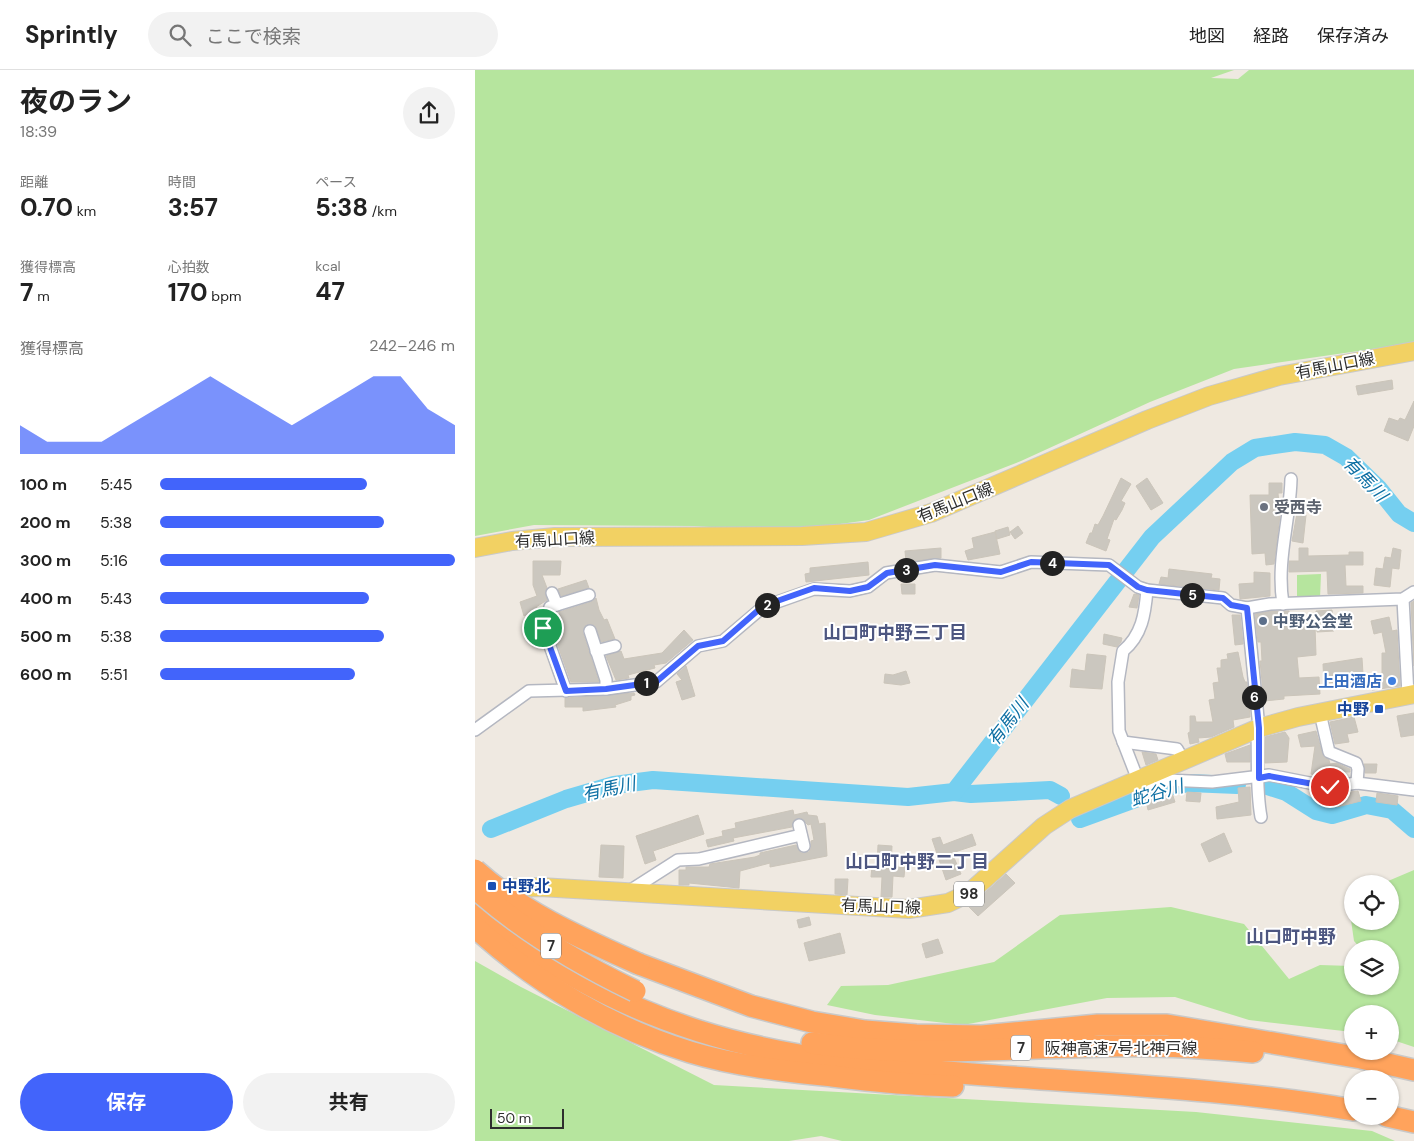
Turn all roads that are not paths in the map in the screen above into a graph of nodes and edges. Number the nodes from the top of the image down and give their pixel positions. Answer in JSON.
{"nodes":[{"id":1,"x":1414,"y":351,"type":"edge"},
{"id":2,"x":1291,"y":479,"type":"dead end"},
{"id":3,"x":475,"y":548,"type":"edge"},
{"id":4,"x":1142,"y":588,"type":"junction"},
{"id":5,"x":1414,"y":592,"type":"edge"},
{"id":6,"x":552,"y":593,"type":"dead end"},
{"id":7,"x":589,"y":595,"type":"dead end"},
{"id":8,"x":1403,"y":599,"type":"junction"},
{"id":9,"x":1283,"y":604,"type":"junction"},
{"id":10,"x":557,"y":605,"type":"junction"},
{"id":11,"x":1247,"y":608,"type":"junction"},
{"id":12,"x":589,"y":631,"type":"dead end"},
{"id":13,"x":615,"y":646,"type":"dead end"},
{"id":14,"x":596,"y":651,"type":"junction"},
{"id":15,"x":606,"y":689,"type":"junction"},
{"id":16,"x":566,"y":691,"type":"junction"},
{"id":17,"x":1411,"y":694,"type":"edge"},
{"id":18,"x":1320,"y":713,"type":"junction"},
{"id":19,"x":1259,"y":728,"type":"junction"},
{"id":20,"x":475,"y":730,"type":"edge"},
{"id":21,"x":1123,"y":742,"type":"junction"},
{"id":22,"x":1184,"y":761,"type":"junction"},
{"id":23,"x":1142,"y":778,"type":"junction"},
{"id":24,"x":1259,"y":778,"type":"junction"},
{"id":25,"x":1357,"y":783,"type":"junction"},
{"id":26,"x":1414,"y":790,"type":"edge"},
{"id":27,"x":1261,"y":817,"type":"dead end"},
{"id":28,"x":801,"y":836,"type":"dead end"},
{"id":29,"x":475,"y":870,"type":"edge"},
{"id":30,"x":475,"y":889,"type":"edge"},
{"id":31,"x":628,"y":892,"type":"junction"},
{"id":32,"x":475,"y":907,"type":"edge"},
{"id":33,"x":475,"y":927,"type":"edge"},
{"id":34,"x":631,"y":997,"type":"junction"},
{"id":35,"x":1414,"y":1070,"type":"edge"},
{"id":36,"x":1414,"y":1074,"type":"edge"},
{"id":37,"x":1136,"y":1085,"type":"junction"},
{"id":38,"x":1344,"y":1109,"type":"edge"},
{"id":39,"x":1399,"y":1119,"type":"edge"},
{"id":40,"x":1414,"y":1122,"type":"edge"}],
"edges":[{"from":1,"to":3,"type":"main road","name":"有馬山口線"},
{"from":2,"to":9,"type":"street"},
{"from":4,"to":11,"type":"street"},
{"from":4,"to":15,"type":"street"},
{"from":4,"to":21,"type":"street"},
{"from":5,"to":8,"type":"street"},
{"from":6,"to":10,"type":"street"},
{"from":7,"to":10,"type":"street"},
{"from":8,"to":9,"type":"street"},
{"from":8,"to":17,"type":"street"},
{"from":9,"to":11,"type":"street"},
{"from":10,"to":16,"type":"street"},
{"from":11,"to":19,"type":"street"},
{"from":12,"to":14,"type":"street"},
{"from":13,"to":14,"type":"street"},
{"from":14,"to":15,"type":"street"},
{"from":15,"to":16,"type":"street"},
{"from":16,"to":20,"type":"street"},
{"from":17,"to":18,"type":"main road","name":"有馬山口線","number":"98"},
{"from":18,"to":19,"type":"main road","name":"有馬山口線","number":"98"},
{"from":18,"to":25,"type":"street"},
{"from":19,"to":22,"type":"main road","name":"有馬山口線","number":"98"},
{"from":19,"to":24,"type":"street"},
{"from":21,"to":22,"type":"street"},
{"from":21,"to":23,"type":"street"},
{"from":22,"to":23,"type":"main road","name":"有馬山口線","number":"98"},
{"from":23,"to":24,"type":"street"},
{"from":23,"to":31,"type":"main road","name":"有馬山口線","number":"98"},
{"from":24,"to":25,"type":"street"},
{"from":24,"to":27,"type":"street"},
{"from":25,"to":26,"type":"street"},
{"from":28,"to":31,"type":"street"},
{"from":29,"to":35,"type":"highway","bridge":true},
{"from":30,"to":31,"type":"main road","name":"有馬山口線","number":"98"},
{"from":30,"to":34,"type":"highway","name":"阪神高速7号北神戸線","number":"7","bridge":true},
{"from":32,"to":34,"type":"highway","name":"阪神高速7号北神戸線","number":"7"},
{"from":33,"to":37,"type":"highway"},
{"from":34,"to":36,"type":"highway","name":"阪神高速7号北神戸線","number":"7"},
{"from":34,"to":37,"type":"highway","name":"阪神高速7号北神戸線","number":"7"},
{"from":37,"to":38,"type":"highway","name":"阪神高速7号北神戸線","number":"7"},
{"from":39,"to":40,"type":"highway"}]}
